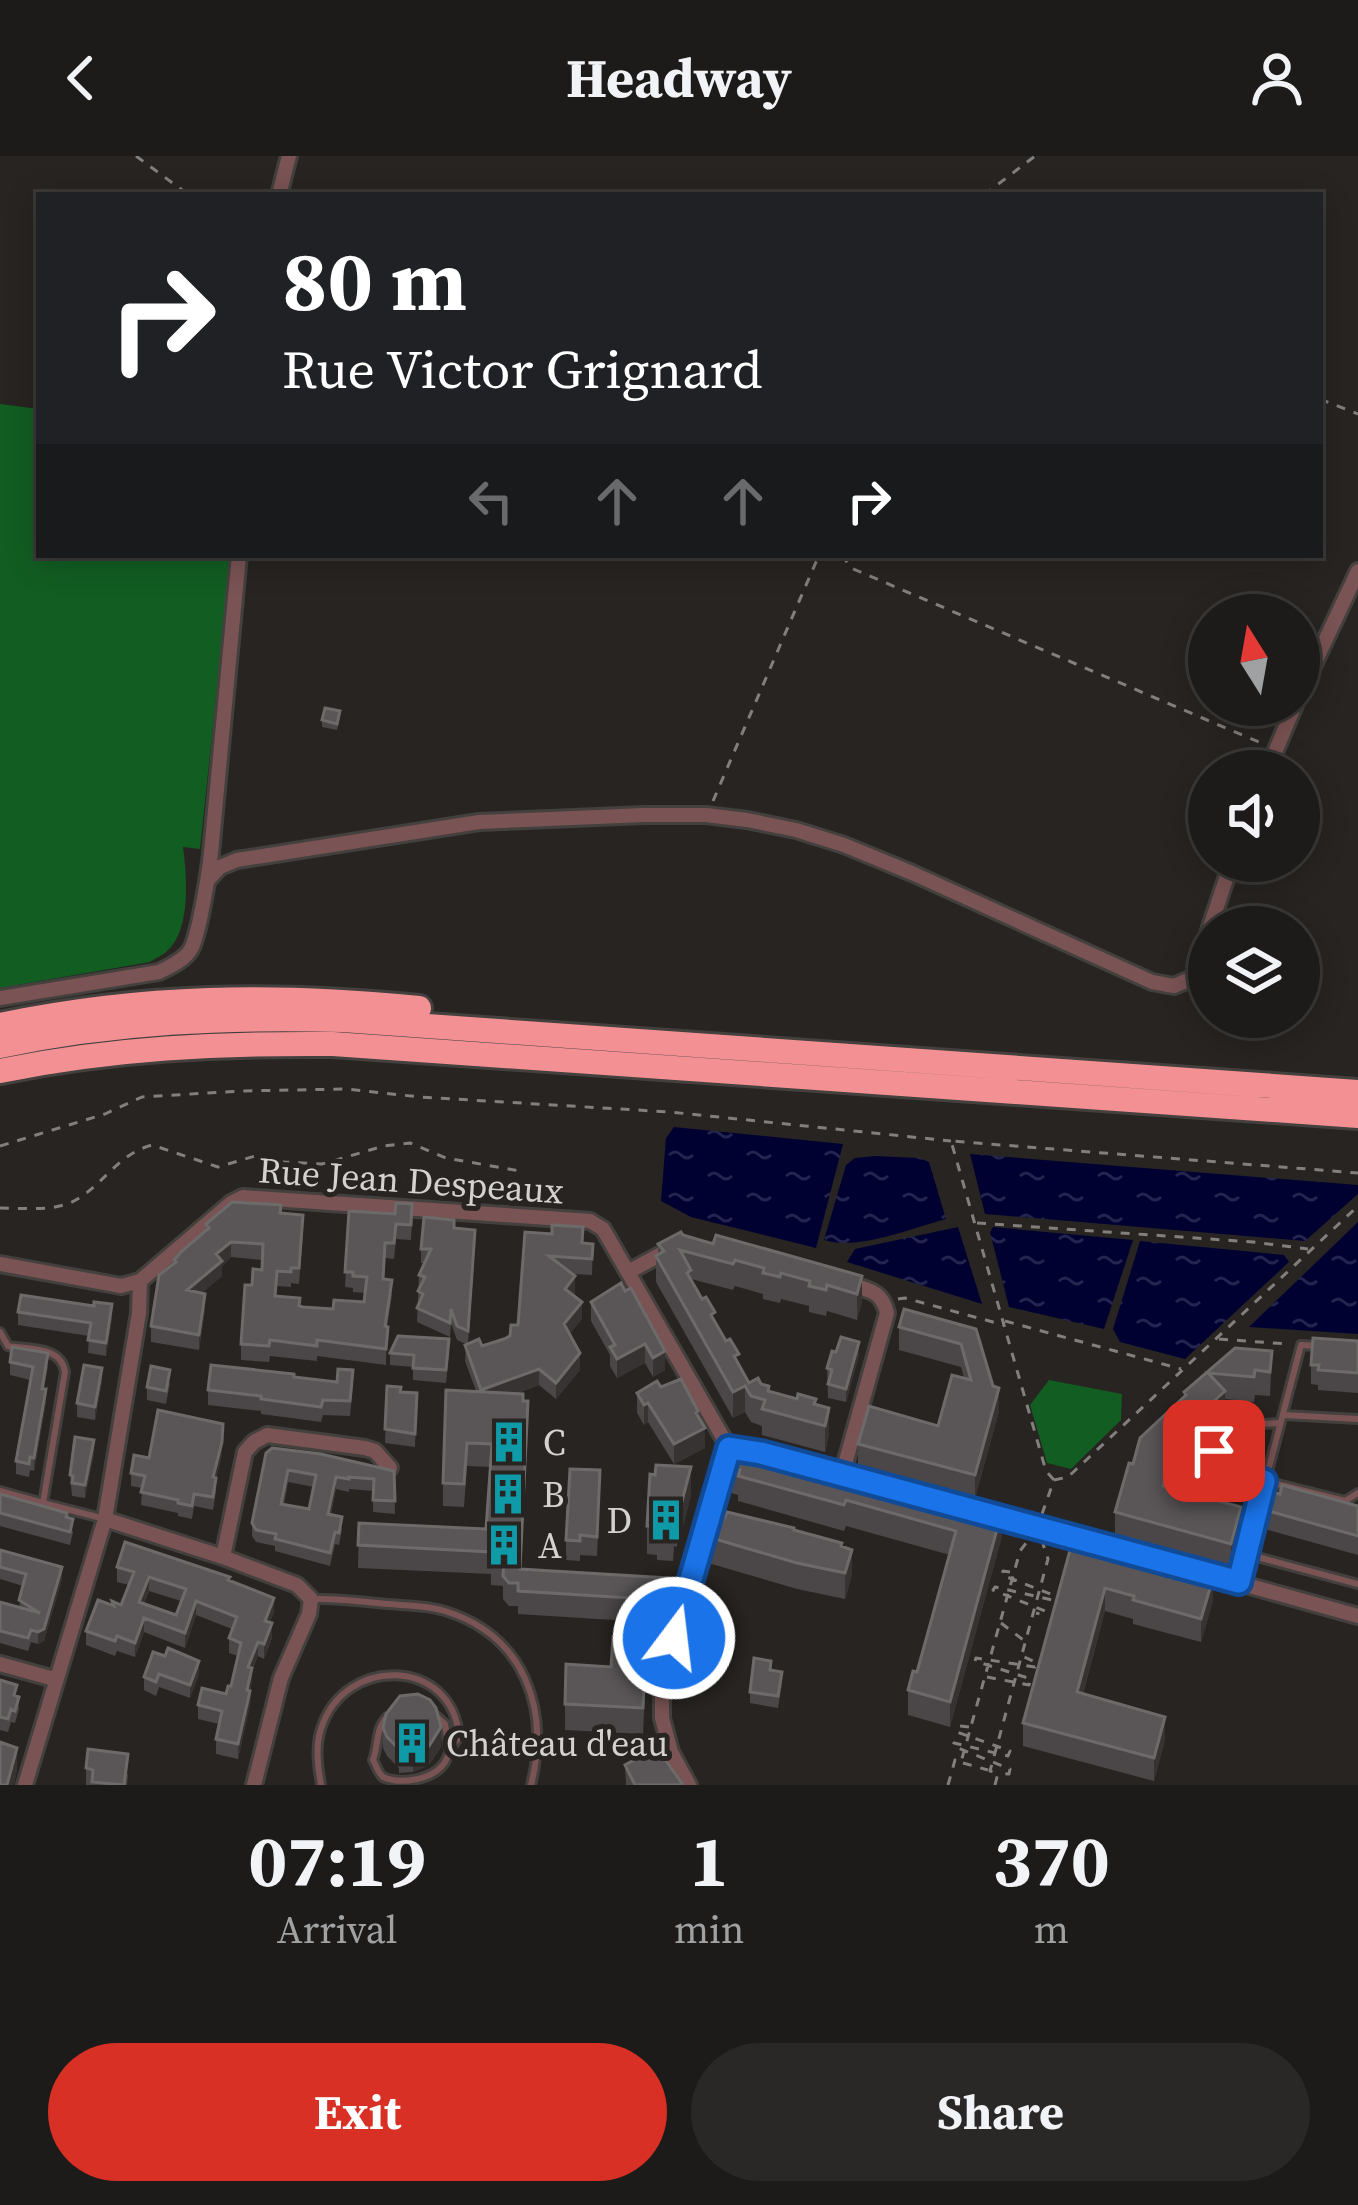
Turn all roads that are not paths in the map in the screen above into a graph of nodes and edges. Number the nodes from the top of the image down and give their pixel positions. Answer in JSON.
{"nodes":[{"id":1,"x":289,"y":156,"type":"edge"},
{"id":2,"x":280,"y":192,"type":"edge"},
{"id":3,"x":238,"y":558,"type":"edge"},
{"id":4,"x":1358,"y":571,"type":"edge"},
{"id":5,"x":1320,"y":652,"type":"edge"},
{"id":6,"x":208,"y":880,"type":"junction"},
{"id":7,"x":1188,"y":980,"type":"edge"},
{"id":8,"x":0,"y":998,"type":"edge"},
{"id":9,"x":0,"y":1025,"type":"edge"},
{"id":10,"x":629,"y":1040,"type":"junction"},
{"id":11,"x":0,"y":1046,"type":"edge"},
{"id":12,"x":0,"y":1071,"type":"edge"},
{"id":13,"x":1358,"y":1092,"type":"edge"},
{"id":14,"x":1358,"y":1117,"type":"edge"},
{"id":15,"x":687,"y":1240,"type":"edge"},
{"id":16,"x":0,"y":1264,"type":"edge"},
{"id":17,"x":630,"y":1271,"type":"junction"},
{"id":18,"x":832,"y":1280,"type":"edge"},
{"id":19,"x":140,"y":1281,"type":"junction"},
{"id":20,"x":0,"y":1332,"type":"edge"},
{"id":21,"x":1320,"y":1346,"type":"edge"},
{"id":22,"x":1282,"y":1419,"type":"junction"},
{"id":23,"x":1358,"y":1419,"type":"edge"},
{"id":24,"x":390,"y":1468,"type":"edge"},
{"id":25,"x":822,"y":1470,"type":"edge"},
{"id":26,"x":842,"y":1475,"type":"junction"},
{"id":27,"x":862,"y":1480,"type":"edge"},
{"id":28,"x":1264,"y":1481,"type":"junction"},
{"id":29,"x":0,"y":1491,"type":"edge"},
{"id":30,"x":1358,"y":1493,"type":"edge"},
{"id":31,"x":43,"y":1503,"type":"junction"},
{"id":32,"x":978,"y":1511,"type":"edge"},
{"id":33,"x":105,"y":1519,"type":"junction"},
{"id":34,"x":1246,"y":1554,"type":"junction"},
{"id":35,"x":223,"y":1557,"type":"junction"},
{"id":36,"x":1239,"y":1582,"type":"junction"},
{"id":37,"x":1358,"y":1584,"type":"edge"},
{"id":38,"x":311,"y":1599,"type":"junction"},
{"id":39,"x":1358,"y":1616,"type":"edge"},
{"id":40,"x":0,"y":1664,"type":"edge"},
{"id":41,"x":54,"y":1679,"type":"junction"},
{"id":42,"x":427,"y":1706,"type":"edge"},
{"id":43,"x":392,"y":1711,"type":"edge"},
{"id":44,"x":448,"y":1749,"type":"junction"},
{"id":45,"x":25,"y":1785,"type":"edge"},
{"id":46,"x":254,"y":1785,"type":"edge"},
{"id":47,"x":321,"y":1785,"type":"edge"},
{"id":48,"x":532,"y":1785,"type":"edge"},
{"id":49,"x":689,"y":1785,"type":"edge"}],
"edges":[{"from":1,"to":2,"type":"street"},
{"from":3,"to":6,"type":"street"},
{"from":4,"to":5,"type":"street"},
{"from":6,"to":7,"type":"street"},
{"from":6,"to":8,"type":"street"},
{"from":9,"to":10,"type":"highway"},
{"from":10,"to":11,"type":"highway"},
{"from":10,"to":13,"type":"highway"},
{"from":12,"to":14,"type":"highway"},
{"from":15,"to":17,"type":"street"},
{"from":16,"to":19,"type":"street"},
{"from":17,"to":19,"type":"street","name":"Rue Jean Despeaux"},
{"from":17,"to":49,"type":"street","name":"Rue Jean Despeaux"},
{"from":18,"to":26,"type":"street"},
{"from":19,"to":33,"type":"street"},
{"from":20,"to":31,"type":"lane"},
{"from":21,"to":22,"type":"lane"},
{"from":22,"to":23,"type":"lane"},
{"from":22,"to":28,"type":"lane"},
{"from":22,"to":28,"type":"lane"},
{"from":24,"to":35,"type":"street"},
{"from":25,"to":26,"type":"street"},
{"from":26,"to":27,"type":"street"},
{"from":28,"to":30,"type":"lane"},
{"from":28,"to":34,"type":"lane"},
{"from":29,"to":31,"type":"lane"},
{"from":31,"to":33,"type":"lane"},
{"from":32,"to":36,"type":"street"},
{"from":33,"to":35,"type":"street"},
{"from":33,"to":41,"type":"street"},
{"from":34,"to":36,"type":"lane"},
{"from":34,"to":37,"type":"lane"},
{"from":35,"to":38,"type":"street"},
{"from":36,"to":39,"type":"street"},
{"from":38,"to":46,"type":"street"},
{"from":38,"to":48,"type":"lane"},
{"from":40,"to":41,"type":"street"},
{"from":41,"to":45,"type":"street"},
{"from":42,"to":44,"type":"lane"},
{"from":43,"to":44,"type":"lane"},
{"from":44,"to":47,"type":"lane"}]}
